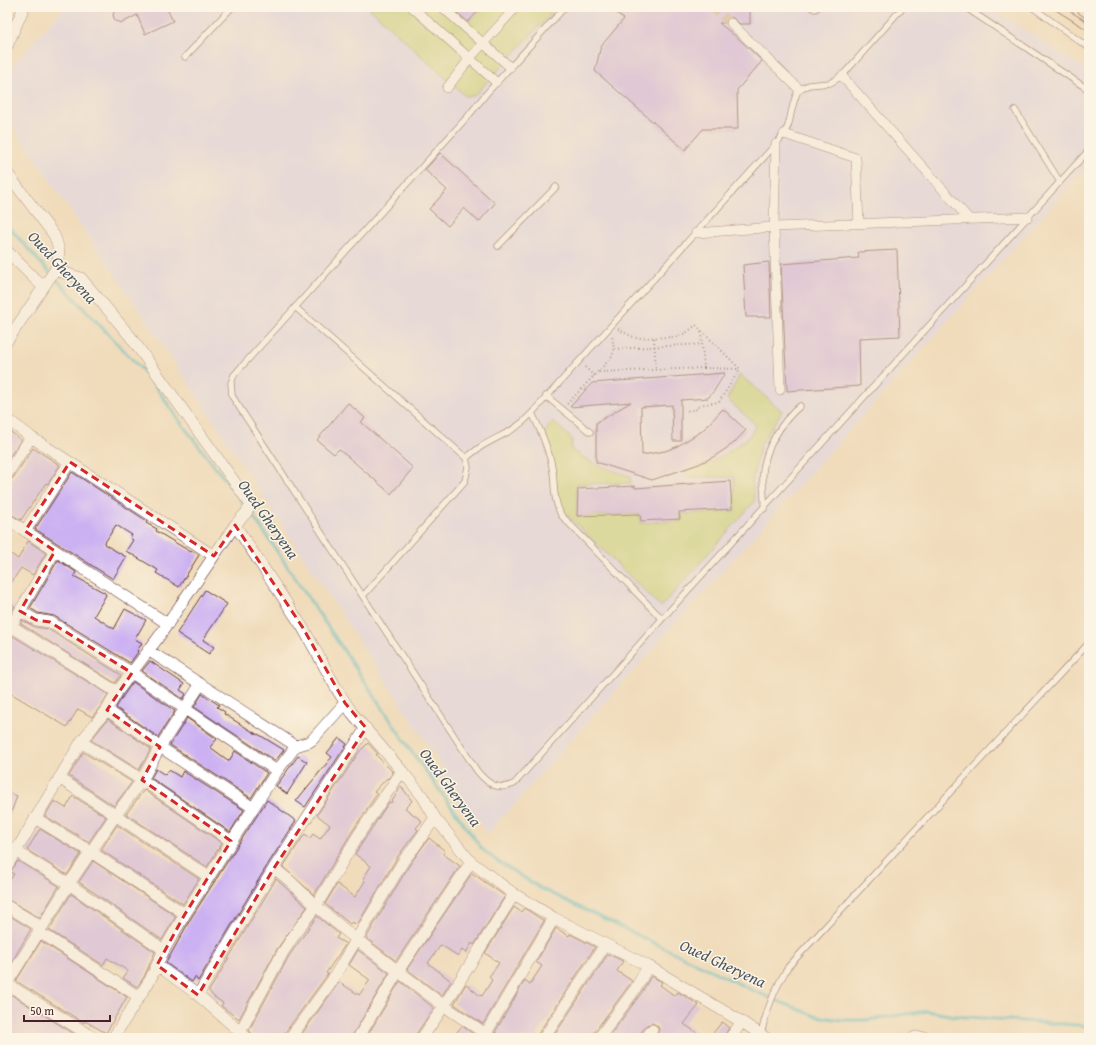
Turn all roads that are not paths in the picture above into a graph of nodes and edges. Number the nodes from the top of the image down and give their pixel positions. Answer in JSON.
{"nodes":[{"id":1,"x":24,"y":7,"type":"edge"},
{"id":2,"x":232,"y":7,"type":"edge"},
{"id":3,"x":412,"y":7,"type":"edge"},
{"id":4,"x":442,"y":7,"type":"edge"},
{"id":5,"x":516,"y":7,"type":"edge"},
{"id":6,"x":566,"y":7,"type":"edge"},
{"id":7,"x":811,"y":7,"type":"edge"},
{"id":8,"x":818,"y":7,"type":"edge"},
{"id":9,"x":903,"y":7,"type":"edge"},
{"id":10,"x":965,"y":7,"type":"edge"},
{"id":11,"x":1032,"y":7,"type":"edge"},
{"id":12,"x":1085,"y":7,"type":"edge"},
{"id":13,"x":1089,"y":10,"type":"edge"},
{"id":14,"x":731,"y":23,"type":"tunnel mouth"},
{"id":15,"x":484,"y":44,"type":"junction"},
{"id":16,"x":7,"y":46,"type":"edge"},
{"id":17,"x":1089,"y":48,"type":"edge"},
{"id":18,"x":185,"y":57,"type":"dead end"},
{"id":19,"x":470,"y":58,"type":"junction"},
{"id":20,"x":510,"y":67,"type":"junction"},
{"id":21,"x":842,"y":76,"type":"junction"},
{"id":22,"x":496,"y":82,"type":"junction"},
{"id":23,"x":447,"y":88,"type":"dead end"},
{"id":24,"x":799,"y":89,"type":"junction"},
{"id":25,"x":1089,"y":90,"type":"edge"},
{"id":26,"x":1015,"y":110,"type":"dead end"},
{"id":27,"x":784,"y":134,"type":"junction"},
{"id":28,"x":776,"y":144,"type":"junction"},
{"id":29,"x":1089,"y":150,"type":"edge"},
{"id":30,"x":7,"y":173,"type":"edge"},
{"id":31,"x":1060,"y":182,"type":"junction"},
{"id":32,"x":556,"y":187,"type":"dead end"},
{"id":33,"x":1028,"y":217,"type":"junction"},
{"id":34,"x":969,"y":219,"type":"junction"},
{"id":35,"x":859,"y":224,"type":"junction"},
{"id":36,"x":774,"y":227,"type":"junction"},
{"id":37,"x":696,"y":233,"type":"junction"},
{"id":38,"x":498,"y":246,"type":"dead end"},
{"id":39,"x":7,"y":251,"type":"edge"},
{"id":40,"x":49,"y":278,"type":"junction"},
{"id":41,"x":295,"y":307,"type":"junction"},
{"id":42,"x":7,"y":341,"type":"edge"},
{"id":43,"x":780,"y":390,"type":"dead end"},
{"id":44,"x":546,"y":396,"type":"junction"},
{"id":45,"x":800,"y":406,"type":"dead end"},
{"id":46,"x":532,"y":413,"type":"junction"},
{"id":47,"x":7,"y":419,"type":"edge"},
{"id":48,"x":590,"y":432,"type":"dead end"},
{"id":49,"x":32,"y":437,"type":"junction"},
{"id":50,"x":466,"y":458,"type":"junction"},
{"id":51,"x":70,"y":462,"type":"junction"},
{"id":52,"x":7,"y":474,"type":"edge"},
{"id":53,"x":764,"y":509,"type":"junction"},
{"id":54,"x":7,"y":519,"type":"edge"},
{"id":55,"x":235,"y":525,"type":"junction"},
{"id":56,"x":25,"y":531,"type":"junction"},
{"id":57,"x":54,"y":551,"type":"junction"},
{"id":58,"x":214,"y":556,"type":"junction"},
{"id":59,"x":362,"y":596,"type":"junction"},
{"id":60,"x":20,"y":611,"type":"junction"},
{"id":61,"x":662,"y":619,"type":"junction"},
{"id":62,"x":168,"y":624,"type":"junction"},
{"id":63,"x":9,"y":630,"type":"edge"},
{"id":64,"x":1089,"y":643,"type":"edge"},
{"id":65,"x":148,"y":650,"type":"junction"},
{"id":66,"x":132,"y":673,"type":"junction"},
{"id":67,"x":200,"y":685,"type":"junction"},
{"id":68,"x":117,"y":692,"type":"junction"},
{"id":69,"x":345,"y":703,"type":"junction"},
{"id":70,"x":185,"y":709,"type":"junction"},
{"id":71,"x":107,"y":710,"type":"junction"},
{"id":72,"x":366,"y":728,"type":"junction"},
{"id":73,"x":81,"y":742,"type":"junction"},
{"id":74,"x":296,"y":746,"type":"junction"},
{"id":75,"x":160,"y":747,"type":"junction"},
{"id":76,"x":277,"y":771,"type":"junction"},
{"id":77,"x":402,"y":771,"type":"junction"},
{"id":78,"x":59,"y":778,"type":"junction"},
{"id":79,"x":142,"y":780,"type":"junction"},
{"id":80,"x":252,"y":807,"type":"junction"},
{"id":81,"x":115,"y":816,"type":"junction"},
{"id":82,"x":35,"y":818,"type":"junction"},
{"id":83,"x":434,"y":818,"type":"junction"},
{"id":84,"x":231,"y":840,"type":"junction"},
{"id":85,"x":11,"y":849,"type":"edge"},
{"id":86,"x":91,"y":852,"type":"junction"},
{"id":87,"x":471,"y":862,"type":"junction"},
{"id":88,"x":7,"y":866,"type":"edge"},
{"id":89,"x":274,"y":868,"type":"junction"},
{"id":90,"x":209,"y":878,"type":"junction"},
{"id":91,"x":69,"y":884,"type":"junction"},
{"id":92,"x":514,"y":894,"type":"junction"},
{"id":93,"x":7,"y":906,"type":"edge"},
{"id":94,"x":316,"y":906,"type":"junction"},
{"id":95,"x":185,"y":914,"type":"junction"},
{"id":96,"x":554,"y":918,"type":"junction"},
{"id":97,"x":40,"y":929,"type":"junction"},
{"id":98,"x":357,"y":940,"type":"junction"},
{"id":99,"x":605,"y":944,"type":"junction"},
{"id":100,"x":164,"y":950,"type":"junction"},
{"id":101,"x":157,"y":965,"type":"junction"},
{"id":102,"x":648,"y":966,"type":"junction"},
{"id":103,"x":398,"y":971,"type":"junction"},
{"id":104,"x":7,"y":984,"type":"edge"},
{"id":105,"x":198,"y":995,"type":"junction"},
{"id":106,"x":139,"y":997,"type":"junction"},
{"id":107,"x":444,"y":1006,"type":"junction"},
{"id":108,"x":742,"y":1022,"type":"junction"},
{"id":109,"x":244,"y":1035,"type":"edge"},
{"id":110,"x":487,"y":1037,"type":"edge"},
{"id":111,"x":763,"y":1037,"type":"edge"},
{"id":112,"x":94,"y":1038,"type":"edge"},
{"id":113,"x":113,"y":1038,"type":"edge"},
{"id":114,"x":290,"y":1038,"type":"edge"},
{"id":115,"x":358,"y":1038,"type":"edge"},
{"id":116,"x":422,"y":1038,"type":"edge"},
{"id":117,"x":544,"y":1038,"type":"edge"},
{"id":118,"x":599,"y":1038,"type":"edge"},
{"id":119,"x":730,"y":1038,"type":"edge"},
{"id":120,"x":913,"y":1038,"type":"edge"},
{"id":121,"x":929,"y":1038,"type":"edge"}],
"edges":[{"from":1,"to":16,"type":"street"},
{"from":2,"to":18,"type":"lane"},
{"from":3,"to":19,"type":"street"},
{"from":4,"to":15,"type":"street"},
{"from":5,"to":15,"type":"street"},
{"from":6,"to":20,"type":"lane"},
{"from":7,"to":8,"type":"lane"},
{"from":9,"to":21,"type":"lane"},
{"from":10,"to":25,"type":"lane"},
{"from":11,"to":17,"type":"lane"},
{"from":12,"to":13,"type":"main road"},
{"from":14,"to":24,"type":"street"},
{"from":15,"to":19,"type":"street"},
{"from":15,"to":20,"type":"street"},
{"from":19,"to":22,"type":"street"},
{"from":19,"to":23,"type":"street"},
{"from":20,"to":22,"type":"lane"},
{"from":21,"to":24,"type":"lane"},
{"from":21,"to":34,"type":"street"},
{"from":22,"to":41,"type":"lane"},
{"from":24,"to":27,"type":"lane"},
{"from":26,"to":31,"type":"lane"},
{"from":27,"to":28,"type":"lane"},
{"from":27,"to":35,"type":"street"},
{"from":28,"to":36,"type":"street"},
{"from":28,"to":37,"type":"lane"},
{"from":29,"to":31,"type":"lane"},
{"from":30,"to":40,"type":"street"},
{"from":31,"to":33,"type":"lane"},
{"from":32,"to":38,"type":"lane"},
{"from":33,"to":34,"type":"street"},
{"from":33,"to":53,"type":"lane"},
{"from":34,"to":35,"type":"street"},
{"from":35,"to":36,"type":"street"},
{"from":36,"to":37,"type":"street"},
{"from":36,"to":43,"type":"street"},
{"from":37,"to":44,"type":"lane"},
{"from":39,"to":40,"type":"street"},
{"from":40,"to":42,"type":"street"},
{"from":40,"to":55,"type":"street"},
{"from":41,"to":50,"type":"lane"},
{"from":41,"to":59,"type":"lane"},
{"from":44,"to":46,"type":"lane"},
{"from":44,"to":48,"type":"lane"},
{"from":45,"to":53,"type":"lane"},
{"from":46,"to":50,"type":"lane"},
{"from":46,"to":61,"type":"lane"},
{"from":47,"to":49,"type":"street"},
{"from":49,"to":51,"type":"street"},
{"from":49,"to":52,"type":"street"},
{"from":50,"to":59,"type":"lane"},
{"from":51,"to":56,"type":"street"},
{"from":51,"to":58,"type":"street"},
{"from":53,"to":61,"type":"lane"},
{"from":54,"to":56,"type":"street"},
{"from":55,"to":58,"type":"street"},
{"from":55,"to":69,"type":"street"},
{"from":56,"to":57,"type":"street"},
{"from":57,"to":60,"type":"street"},
{"from":57,"to":62,"type":"street"},
{"from":58,"to":62,"type":"street"},
{"from":59,"to":61,"type":"lane"},
{"from":60,"to":63,"type":"street"},
{"from":60,"to":66,"type":"street"},
{"from":62,"to":65,"type":"street"},
{"from":63,"to":68,"type":"street"},
{"from":64,"to":111,"type":"lane"},
{"from":65,"to":66,"type":"street"},
{"from":65,"to":67,"type":"street"},
{"from":66,"to":68,"type":"street"},
{"from":66,"to":70,"type":"street"},
{"from":67,"to":70,"type":"street"},
{"from":67,"to":74,"type":"street"},
{"from":68,"to":71,"type":"street"},
{"from":69,"to":72,"type":"street"},
{"from":69,"to":74,"type":"street"},
{"from":70,"to":75,"type":"street"},
{"from":70,"to":76,"type":"street"},
{"from":71,"to":73,"type":"street"},
{"from":71,"to":75,"type":"street"},
{"from":72,"to":77,"type":"street"},
{"from":72,"to":89,"type":"street"},
{"from":73,"to":78,"type":"street"},
{"from":73,"to":79,"type":"street"},
{"from":74,"to":76,"type":"street"},
{"from":75,"to":79,"type":"street"},
{"from":75,"to":80,"type":"street"},
{"from":76,"to":80,"type":"street"},
{"from":77,"to":83,"type":"street"},
{"from":77,"to":94,"type":"street"},
{"from":78,"to":81,"type":"street"},
{"from":78,"to":82,"type":"street"},
{"from":79,"to":81,"type":"street"},
{"from":79,"to":84,"type":"street"},
{"from":80,"to":84,"type":"street"},
{"from":81,"to":86,"type":"street"},
{"from":81,"to":90,"type":"street"},
{"from":82,"to":85,"type":"street"},
{"from":82,"to":86,"type":"street"},
{"from":83,"to":87,"type":"street"},
{"from":83,"to":98,"type":"street"},
{"from":84,"to":90,"type":"street"},
{"from":85,"to":88,"type":"street"},
{"from":85,"to":91,"type":"street"},
{"from":86,"to":91,"type":"street"},
{"from":86,"to":95,"type":"street"},
{"from":87,"to":92,"type":"street"},
{"from":87,"to":103,"type":"street"},
{"from":89,"to":94,"type":"street"},
{"from":89,"to":105,"type":"street"},
{"from":90,"to":95,"type":"street"},
{"from":91,"to":97,"type":"street"},
{"from":91,"to":100,"type":"street"},
{"from":92,"to":96,"type":"street"},
{"from":92,"to":107,"type":"street"},
{"from":93,"to":97,"type":"street"},
{"from":94,"to":98,"type":"street"},
{"from":94,"to":109,"type":"street"},
{"from":95,"to":100,"type":"street"},
{"from":96,"to":99,"type":"street"},
{"from":96,"to":110,"type":"street"},
{"from":97,"to":104,"type":"street"},
{"from":97,"to":106,"type":"street"},
{"from":98,"to":103,"type":"street"},
{"from":98,"to":114,"type":"street"},
{"from":99,"to":102,"type":"street"},
{"from":99,"to":117,"type":"street"},
{"from":100,"to":101,"type":"street"},
{"from":101,"to":105,"type":"street"},
{"from":101,"to":106,"type":"street"},
{"from":102,"to":108,"type":"street"},
{"from":102,"to":118,"type":"street"},
{"from":103,"to":107,"type":"street"},
{"from":103,"to":115,"type":"street"},
{"from":104,"to":112,"type":"street"},
{"from":105,"to":109,"type":"street"},
{"from":106,"to":113,"type":"street"},
{"from":107,"to":110,"type":"street"},
{"from":107,"to":116,"type":"street"},
{"from":108,"to":111,"type":"street"},
{"from":108,"to":119,"type":"street"},
{"from":120,"to":121,"type":"street"}]}
